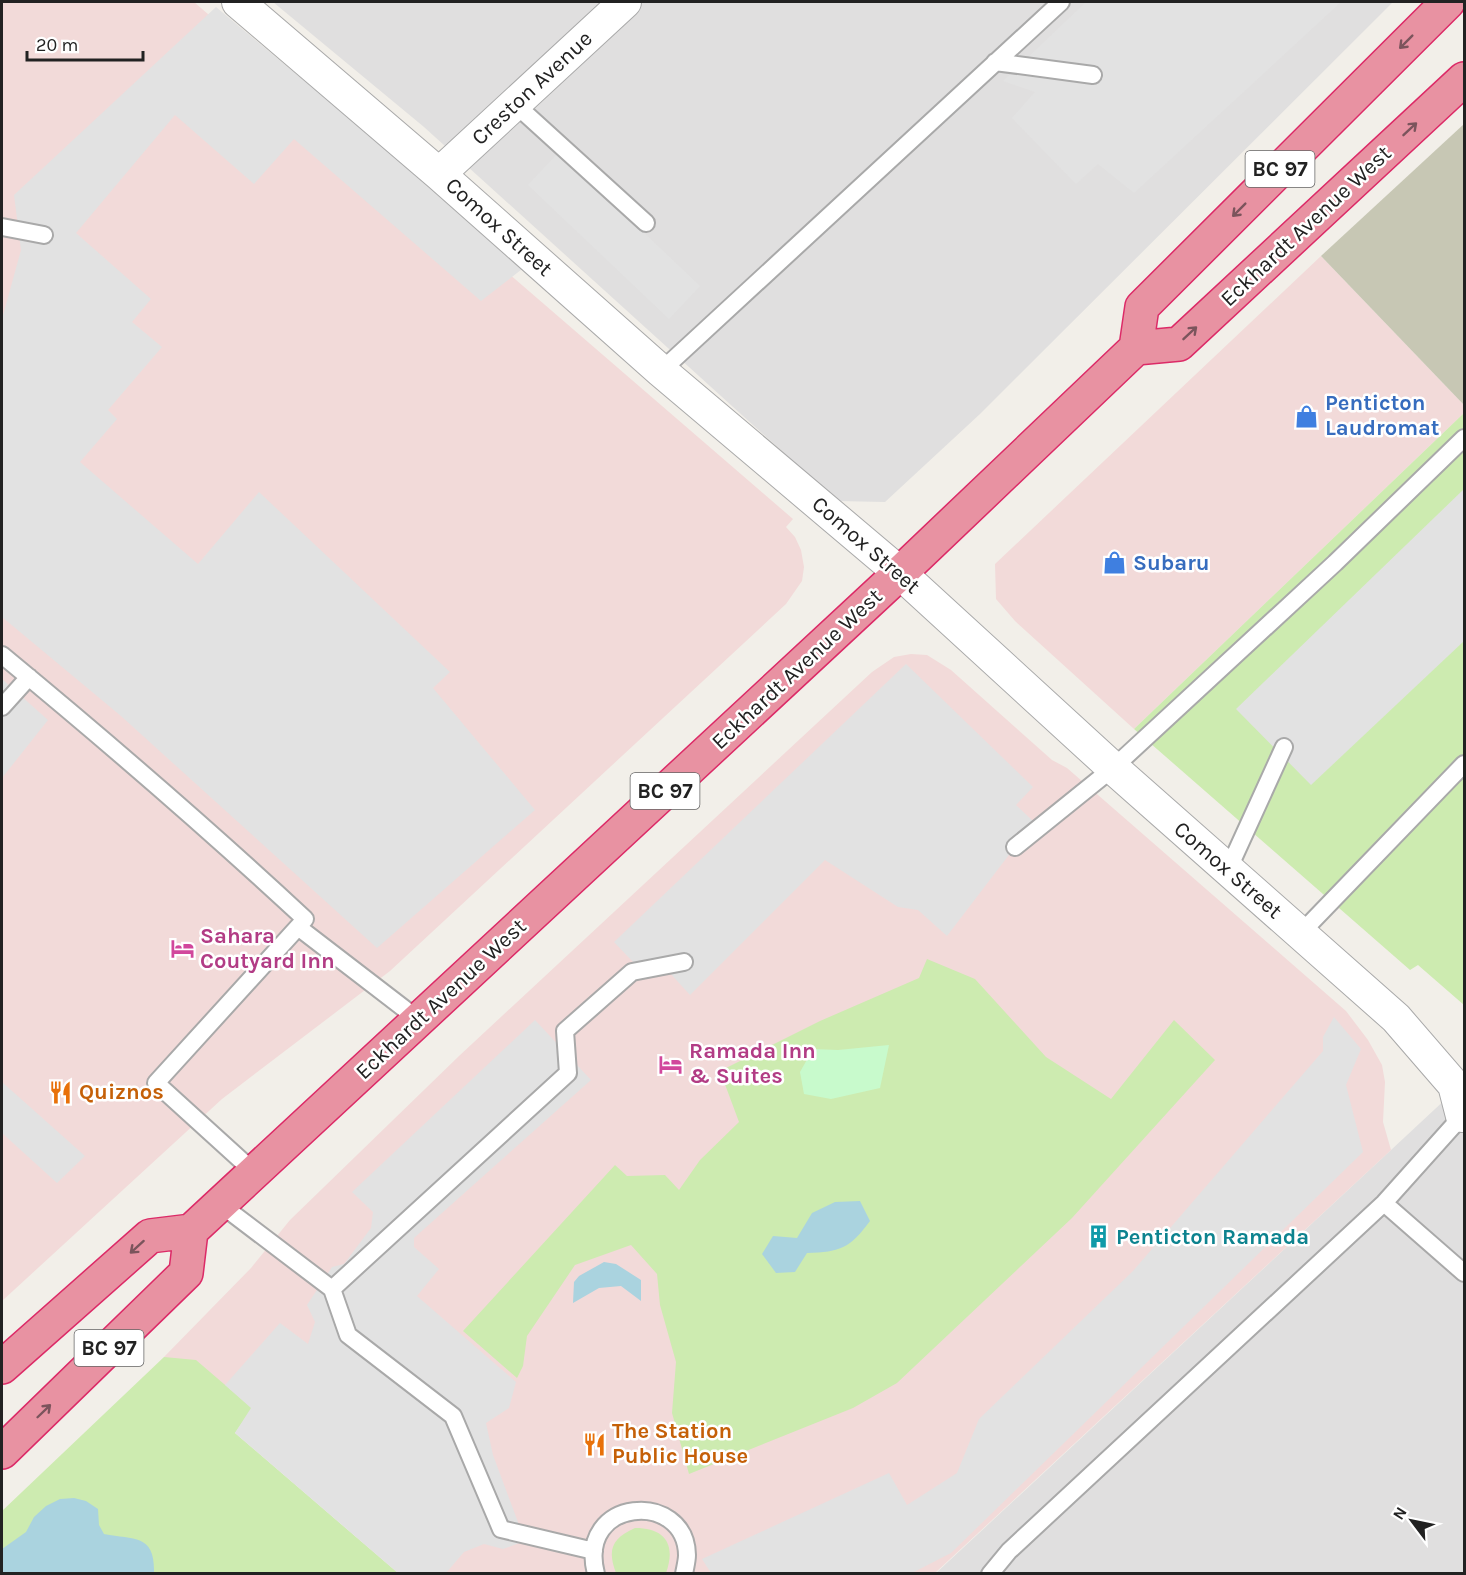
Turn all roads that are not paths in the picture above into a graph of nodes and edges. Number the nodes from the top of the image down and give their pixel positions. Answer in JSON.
{"nodes":[{"id":1,"x":238,"y":2,"type":"edge"},
{"id":2,"x":625,"y":2,"type":"edge"},
{"id":3,"x":1061,"y":2,"type":"edge"},
{"id":4,"x":1448,"y":2,"type":"edge"},
{"id":5,"x":995,"y":62,"type":"junction"},
{"id":6,"x":1093,"y":75,"type":"dead end"},
{"id":7,"x":1464,"y":79,"type":"edge"},
{"id":8,"x":515,"y":104,"type":"junction"},
{"id":9,"x":439,"y":174,"type":"junction"},
{"id":10,"x":646,"y":223,"type":"dead end"},
{"id":11,"x":2,"y":227,"type":"edge"},
{"id":12,"x":44,"y":235,"type":"dead end"},
{"id":13,"x":1136,"y":348,"type":"junction"},
{"id":14,"x":661,"y":371,"type":"junction"},
{"id":15,"x":1464,"y":438,"type":"edge"},
{"id":16,"x":900,"y":573,"type":"junction"},
{"id":17,"x":2,"y":654,"type":"edge"},
{"id":18,"x":29,"y":677,"type":"junction"},
{"id":19,"x":2,"y":707,"type":"edge"},
{"id":20,"x":1284,"y":747,"type":"dead end"},
{"id":21,"x":1464,"y":764,"type":"edge"},
{"id":22,"x":1113,"y":768,"type":"junction"},
{"id":23,"x":1015,"y":847,"type":"dead end"},
{"id":24,"x":1228,"y":870,"type":"junction"},
{"id":25,"x":298,"y":927,"type":"junction"},
{"id":26,"x":1300,"y":934,"type":"junction"},
{"id":27,"x":684,"y":962,"type":"dead end"},
{"id":28,"x":419,"y":1020,"type":"junction"},
{"id":29,"x":1462,"y":1116,"type":"joint"},
{"id":30,"x":254,"y":1172,"type":"junction"},
{"id":31,"x":1384,"y":1203,"type":"junction"},
{"id":32,"x":220,"y":1204,"type":"junction"},
{"id":33,"x":191,"y":1231,"type":"junction"},
{"id":34,"x":1464,"y":1273,"type":"edge"},
{"id":35,"x":332,"y":1289,"type":"junction"},
{"id":36,"x":7,"y":1360,"type":"edge"},
{"id":37,"x":2,"y":1452,"type":"edge"},
{"id":38,"x":594,"y":1551,"type":"junction"},
{"id":39,"x":596,"y":1574,"type":"edge"},
{"id":40,"x":684,"y":1574,"type":"edge"},
{"id":41,"x":990,"y":1574,"type":"edge"}],
"edges":[{"from":1,"to":9,"type":"street","name":"Comox Street"},
{"from":2,"to":8,"type":"street","name":"Creston Avenue"},
{"from":3,"to":5,"type":"lane"},
{"from":4,"to":13,"type":"highway","number":"BC 97","one_way":true},
{"from":5,"to":6,"type":"lane"},
{"from":5,"to":14,"type":"lane"},
{"from":13,"to":7,"type":"highway","name":"Eckhardt Avenue West","number":"BC 97","one_way":true},
{"from":8,"to":9,"type":"street","name":"Creston Avenue"},
{"from":8,"to":10,"type":"lane"},
{"from":9,"to":14,"type":"street","name":"Comox Street"},
{"from":11,"to":12,"type":"lane"},
{"from":13,"to":16,"type":"highway","name":"Eckhardt Avenue West","number":"BC 97"},
{"from":14,"to":16,"type":"street","name":"Comox Street"},
{"from":15,"to":22,"type":"lane"},
{"from":16,"to":22,"type":"street","name":"Comox Street"},
{"from":16,"to":28,"type":"highway","name":"Eckhardt Avenue West","number":"BC 97"},
{"from":17,"to":18,"type":"lane"},
{"from":18,"to":19,"type":"lane"},
{"from":18,"to":25,"type":"lane"},
{"from":20,"to":24,"type":"lane"},
{"from":21,"to":26,"type":"lane"},
{"from":22,"to":23,"type":"lane"},
{"from":22,"to":24,"type":"street","name":"Comox Street"},
{"from":24,"to":26,"type":"street","name":"Comox Street"},
{"from":25,"to":28,"type":"lane"},
{"from":25,"to":30,"type":"lane"},
{"from":26,"to":29,"type":"street","name":"Comox Street"},
{"from":27,"to":35,"type":"lane"},
{"from":28,"to":30,"type":"highway","name":"Eckhardt Avenue West","number":"BC 97"},
{"from":29,"to":31,"type":"lane"},
{"from":30,"to":32,"type":"highway","name":"Eckhardt Avenue West","number":"BC 97"},
{"from":31,"to":34,"type":"lane"},
{"from":31,"to":41,"type":"lane"},
{"from":32,"to":33,"type":"highway","name":"Eckhardt Avenue West","number":"BC 97"},
{"from":32,"to":35,"type":"lane"},
{"from":33,"to":36,"type":"highway","number":"BC 97","one_way":true},
{"from":37,"to":33,"type":"highway","number":"BC 97","one_way":true},
{"from":35,"to":38,"type":"lane"},
{"from":38,"to":39,"type":"lane"},
{"from":38,"to":40,"type":"lane"}]}
